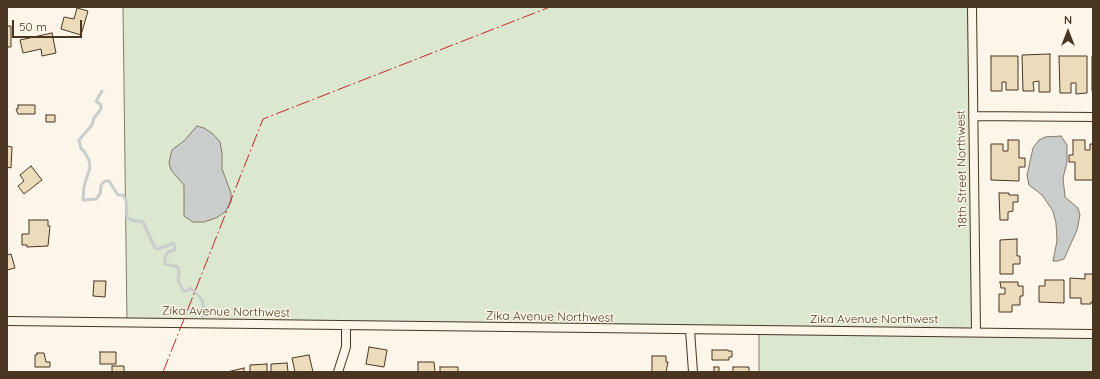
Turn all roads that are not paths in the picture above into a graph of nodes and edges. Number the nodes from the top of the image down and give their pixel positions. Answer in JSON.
{"nodes":[{"id":1,"x":972,"y":7,"type":"edge"},
{"id":2,"x":973,"y":116,"type":"junction"},
{"id":3,"x":1093,"y":117,"type":"edge"},
{"id":4,"x":7,"y":321,"type":"edge"},
{"id":5,"x":346,"y":326,"type":"junction"},
{"id":6,"x":690,"y":330,"type":"junction"},
{"id":7,"x":976,"y":332,"type":"junction"},
{"id":8,"x":1093,"y":334,"type":"edge"},
{"id":9,"x":338,"y":372,"type":"edge"},
{"id":10,"x":693,"y":372,"type":"edge"}],
"edges":[{"from":1,"to":2,"type":"street","name":"18th Street Northwest"},
{"from":2,"to":3,"type":"street"},
{"from":2,"to":7,"type":"street","name":"18th Street Northwest"},
{"from":4,"to":5,"type":"street","name":"Zika Avenue Northwest"},
{"from":5,"to":6,"type":"street","name":"Zika Avenue Northwest"},
{"from":5,"to":9,"type":"street"},
{"from":6,"to":7,"type":"street","name":"Zika Avenue Northwest"},
{"from":6,"to":10,"type":"street"},
{"from":7,"to":8,"type":"street","name":"Zika Avenue Northwest"}]}
